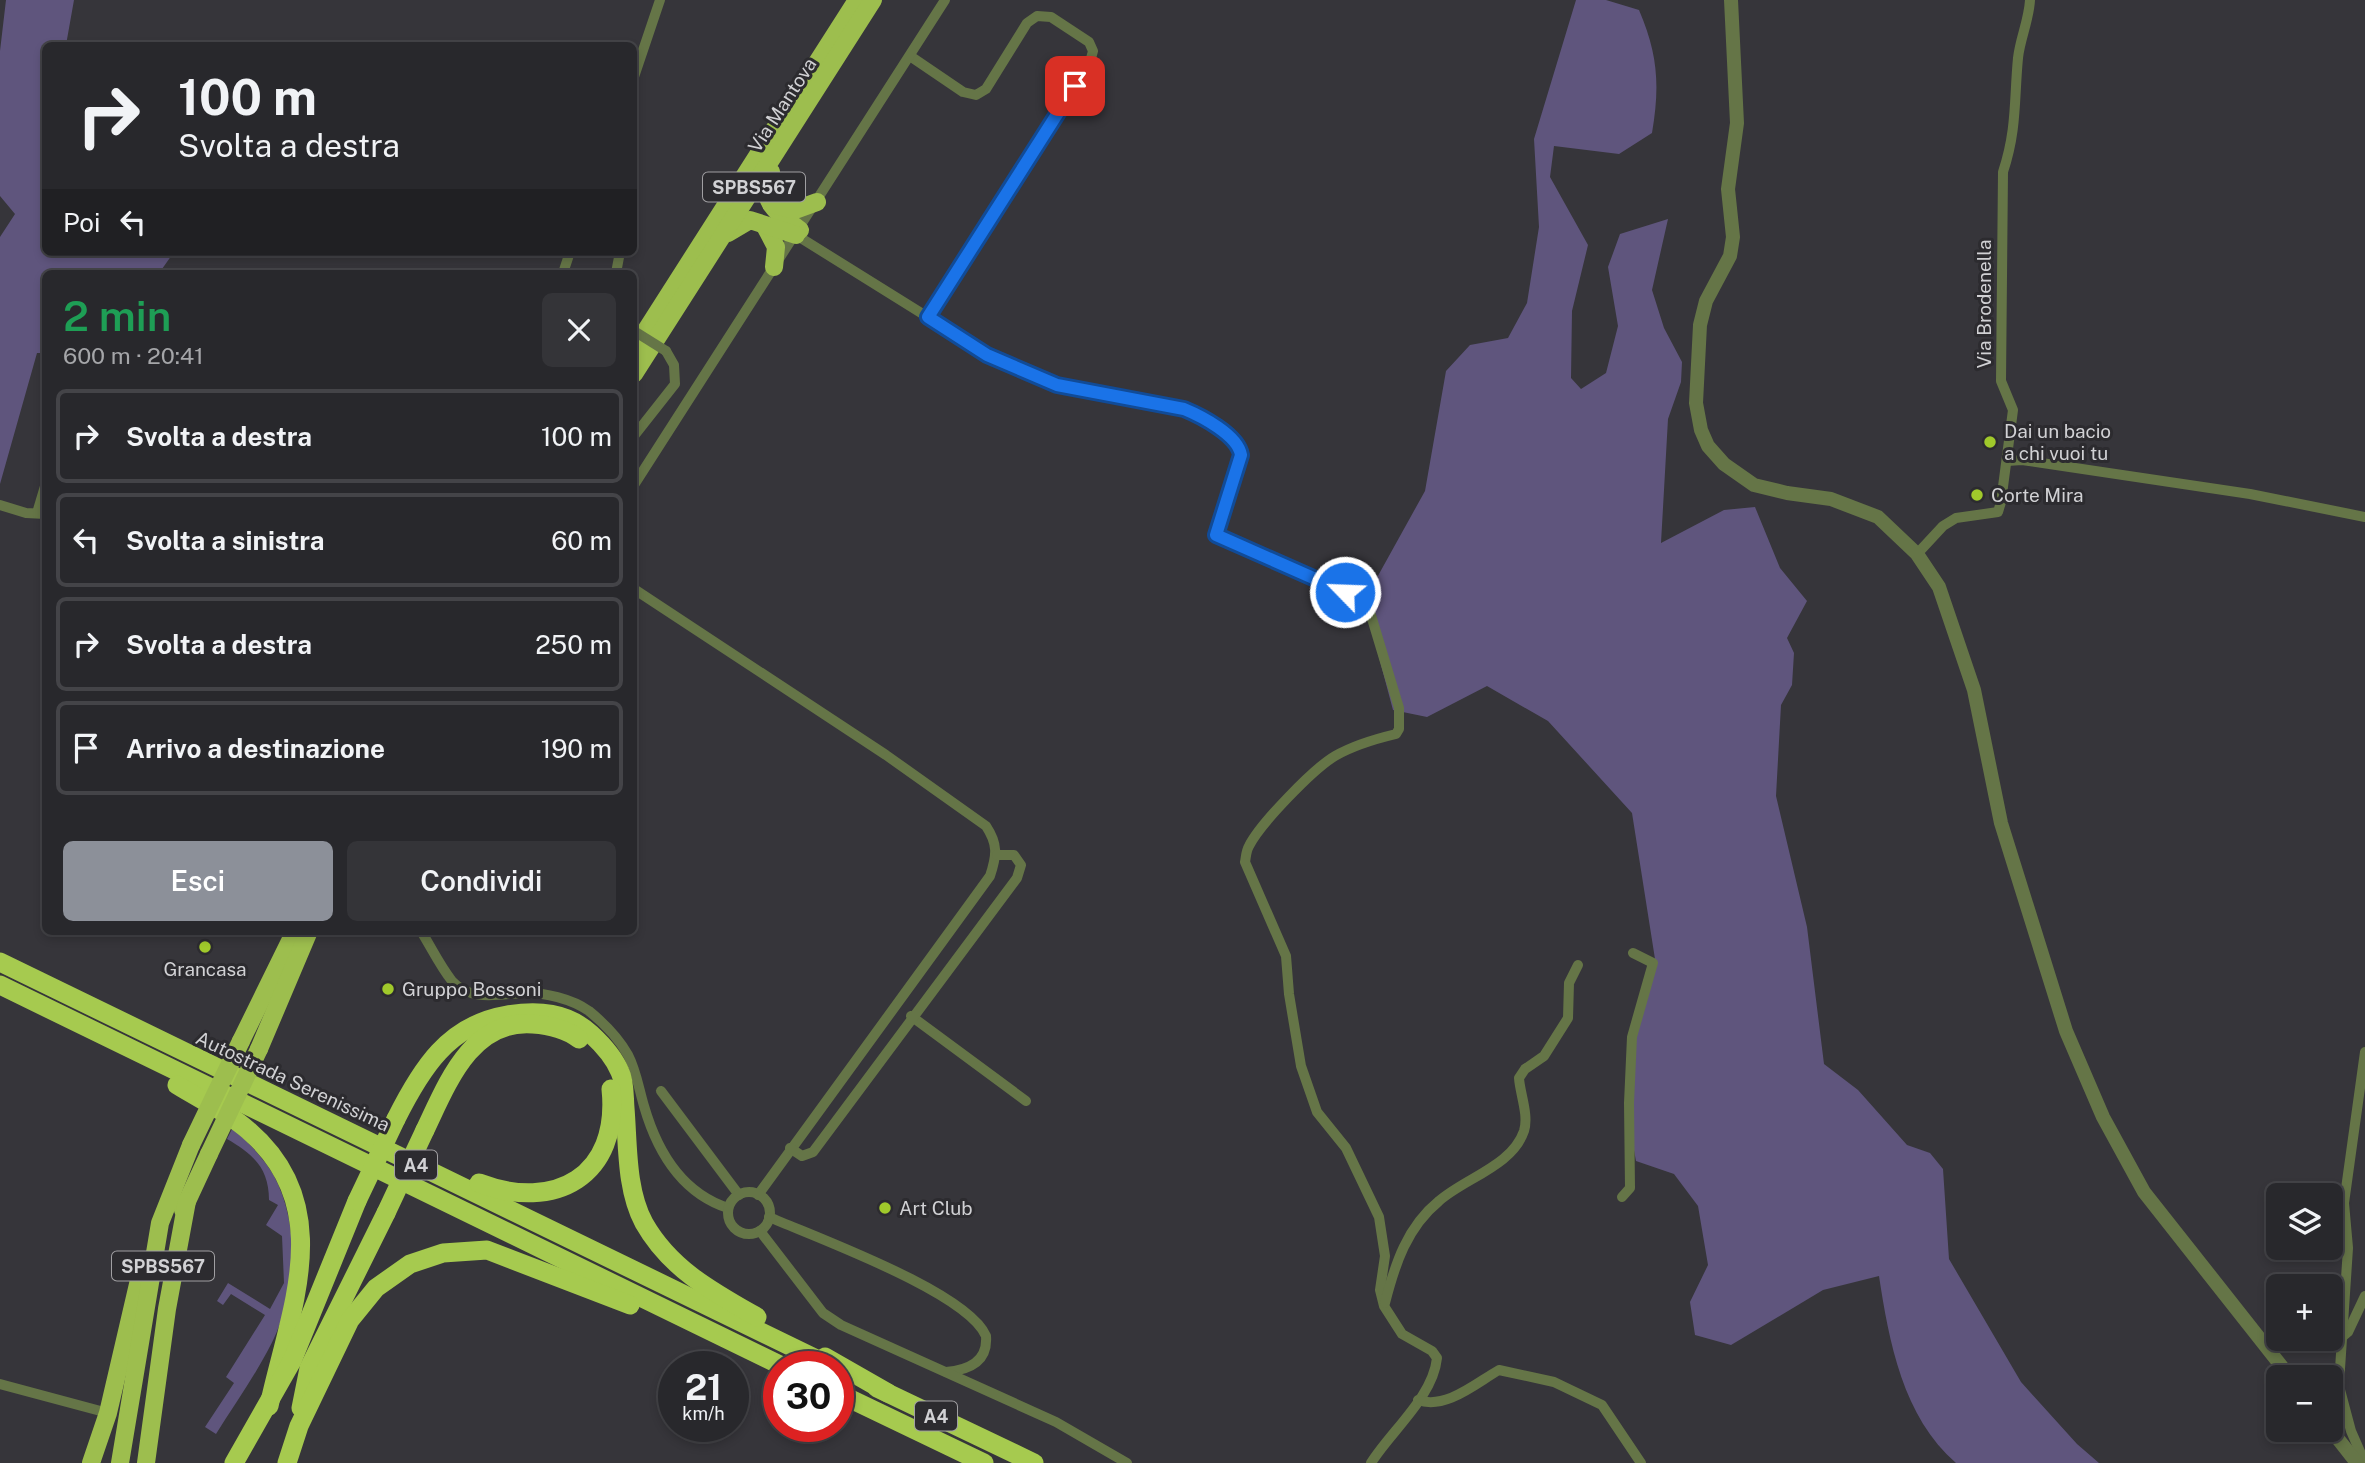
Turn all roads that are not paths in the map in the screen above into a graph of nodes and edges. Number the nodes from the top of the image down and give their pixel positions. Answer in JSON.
{"nodes":[{"id":1,"x":660,"y":0,"type":"edge"},
{"id":2,"x":857,"y":0,"type":"edge"},
{"id":3,"x":873,"y":0,"type":"edge"},
{"id":4,"x":945,"y":0,"type":"edge"},
{"id":5,"x":1731,"y":0,"type":"edge"},
{"id":6,"x":2031,"y":0,"type":"edge"},
{"id":7,"x":910,"y":56,"type":"junction"},
{"id":8,"x":637,"y":68,"type":"edge"},
{"id":9,"x":784,"y":140,"type":"junction"},
{"id":10,"x":817,"y":202,"type":"junction"},
{"id":11,"x":771,"y":204,"type":"junction"},
{"id":12,"x":765,"y":226,"type":"junction"},
{"id":13,"x":798,"y":232,"type":"junction"},
{"id":14,"x":721,"y":240,"type":"junction"},
{"id":15,"x":774,"y":267,"type":"junction"},
{"id":16,"x":928,"y":317,"type":"junction"},
{"id":17,"x":637,"y":333,"type":"edge"},
{"id":18,"x":637,"y":344,"type":"edge"},
{"id":19,"x":637,"y":369,"type":"edge"},
{"id":20,"x":637,"y":432,"type":"edge"},
{"id":21,"x":2007,"y":461,"type":"junction"},
{"id":22,"x":637,"y":480,"type":"edge"},
{"id":23,"x":0,"y":505,"type":"edge"},
{"id":24,"x":41,"y":513,"type":"edge"},
{"id":25,"x":2365,"y":517,"type":"edge"},
{"id":26,"x":1917,"y":554,"type":"junction"},
{"id":27,"x":637,"y":591,"type":"edge"},
{"id":28,"x":997,"y":855,"type":"junction"},
{"id":29,"x":293,"y":935,"type":"edge"},
{"id":30,"x":307,"y":935,"type":"edge"},
{"id":31,"x":424,"y":935,"type":"edge"},
{"id":32,"x":1633,"y":953,"type":"dead end"},
{"id":33,"x":0,"y":962,"type":"edge"},
{"id":34,"x":1578,"y":965,"type":"dead end"},
{"id":35,"x":0,"y":985,"type":"edge"},
{"id":36,"x":911,"y":1016,"type":"junction"},
{"id":37,"x":93,"y":1032,"type":"junction"},
{"id":38,"x":2365,"y":1052,"type":"edge"},
{"id":39,"x":661,"y":1091,"type":"dead end"},
{"id":40,"x":1026,"y":1101,"type":"dead end"},
{"id":41,"x":369,"y":1142,"type":"junction"},
{"id":42,"x":790,"y":1148,"type":"junction"},
{"id":43,"x":739,"y":1195,"type":"junction"},
{"id":44,"x":758,"y":1195,"type":"junction"},
{"id":45,"x":1622,"y":1197,"type":"dead end"},
{"id":46,"x":187,"y":1201,"type":"junction"},
{"id":47,"x":167,"y":1202,"type":"junction"},
{"id":48,"x":728,"y":1208,"type":"junction"},
{"id":49,"x":769,"y":1217,"type":"junction"},
{"id":50,"x":760,"y":1231,"type":"junction"},
{"id":51,"x":2365,"y":1296,"type":"edge"},
{"id":52,"x":1384,"y":1306,"type":"junction"},
{"id":53,"x":2343,"y":1312,"type":"edge"},
{"id":54,"x":144,"y":1333,"type":"junction"},
{"id":55,"x":2343,"y":1336,"type":"edge"},
{"id":56,"x":800,"y":1351,"type":"edge"},
{"id":57,"x":761,"y":1356,"type":"joint"},
{"id":58,"x":2281,"y":1365,"type":"edge"},
{"id":59,"x":946,"y":1372,"type":"junction"},
{"id":60,"x":854,"y":1377,"type":"edge"},
{"id":61,"x":0,"y":1384,"type":"edge"},
{"id":62,"x":888,"y":1393,"type":"junction"},
{"id":63,"x":1418,"y":1400,"type":"junction"},
{"id":64,"x":854,"y":1401,"type":"edge"},
{"id":65,"x":269,"y":1406,"type":"junction"},
{"id":66,"x":2343,"y":1406,"type":"edge"},
{"id":67,"x":2346,"y":1411,"type":"junction"},
{"id":68,"x":108,"y":1413,"type":"junction"},
{"id":69,"x":2343,"y":1417,"type":"edge"},
{"id":70,"x":299,"y":1426,"type":"junction"},
{"id":71,"x":2341,"y":1442,"type":"edge"},
{"id":72,"x":90,"y":1463,"type":"edge"},
{"id":73,"x":120,"y":1463,"type":"edge"},
{"id":74,"x":146,"y":1463,"type":"edge"},
{"id":75,"x":234,"y":1463,"type":"edge"},
{"id":76,"x":287,"y":1463,"type":"edge"},
{"id":77,"x":984,"y":1463,"type":"edge"},
{"id":78,"x":1034,"y":1463,"type":"edge"},
{"id":79,"x":1127,"y":1463,"type":"edge"},
{"id":80,"x":1371,"y":1463,"type":"edge"},
{"id":81,"x":1641,"y":1463,"type":"edge"},
{"id":82,"x":2357,"y":1463,"type":"edge"},
{"id":83,"x":2365,"y":1463,"type":"edge"}],
"edges":[{"from":1,"to":8,"type":"street"},
{"from":2,"to":18,"type":"highway","name":"Via Mantova","number":"SPBS567"},
{"from":3,"to":9,"type":"highway","name":"Via Mantova","number":"SPBS567"},
{"from":4,"to":7,"type":"street"},
{"from":5,"to":26,"type":"street"},
{"from":6,"to":21,"type":"street","name":"Via Brodenella"},
{"from":7,"to":10,"type":"street"},
{"from":7,"to":16,"type":"street"},
{"from":9,"to":11,"type":"highway"},
{"from":9,"to":14,"type":"highway","name":"Via Mantova","number":"SPBS567"},
{"from":10,"to":11,"type":"highway"},
{"from":10,"to":13,"type":"street"},
{"from":11,"to":13,"type":"highway"},
{"from":12,"to":13,"type":"highway"},
{"from":12,"to":14,"type":"highway"},
{"from":12,"to":15,"type":"highway"},
{"from":13,"to":15,"type":"street"},
{"from":13,"to":16,"type":"street"},
{"from":14,"to":19,"type":"highway","name":"Via Mantova","number":"SPBS567"},
{"from":15,"to":22,"type":"street"},
{"from":16,"to":52,"type":"street"},
{"from":17,"to":20,"type":"street","bridge":true},
{"from":21,"to":25,"type":"street"},
{"from":21,"to":26,"type":"street","name":"Via Brodenella"},
{"from":23,"to":24,"type":"street"},
{"from":26,"to":58,"type":"street"},
{"from":27,"to":28,"type":"street"},
{"from":28,"to":36,"type":"street"},
{"from":28,"to":42,"type":"street"},
{"from":29,"to":47,"type":"highway","number":"SPBS567","bridge":true},
{"from":30,"to":46,"type":"highway","number":"SPBS567","bridge":true},
{"from":31,"to":48,"type":"street"},
{"from":32,"to":45,"type":"street"},
{"from":33,"to":41,"type":"highway","name":"Autostrada Serenissima","number":"A4"},
{"from":34,"to":52,"type":"street"},
{"from":35,"to":37,"type":"highway","number":"A4"},
{"from":36,"to":40,"type":"street"},
{"from":36,"to":42,"type":"street"},
{"from":37,"to":57,"type":"highway","number":"A4"},
{"from":37,"to":65,"type":"highway"},
{"from":38,"to":53,"type":"street"},
{"from":39,"to":43,"type":"street"},
{"from":41,"to":56,"type":"highway","name":"Autostrada Serenissima","number":"A4"},
{"from":41,"to":70,"type":"highway","bridge":true},
{"from":42,"to":44,"type":"street"},
{"from":43,"to":44,"type":"street"},
{"from":43,"to":48,"type":"street"},
{"from":44,"to":49,"type":"street"},
{"from":46,"to":54,"type":"highway","number":"SPBS567"},
{"from":46,"to":74,"type":"highway"},
{"from":47,"to":54,"type":"highway","number":"SPBS567"},
{"from":47,"to":68,"type":"highway"},
{"from":48,"to":50,"type":"street"},
{"from":49,"to":50,"type":"street"},
{"from":49,"to":59,"type":"street"},
{"from":50,"to":59,"type":"street"},
{"from":51,"to":55,"type":"street"},
{"from":52,"to":63,"type":"street"},
{"from":54,"to":73,"type":"highway","number":"SPBS567"},
{"from":57,"to":70,"type":"highway"},
{"from":59,"to":79,"type":"street"},
{"from":60,"to":62,"type":"highway","number":"A4"},
{"from":61,"to":68,"type":"street"},
{"from":62,"to":65,"type":"highway","bridge":true},
{"from":62,"to":78,"type":"highway","number":"A4"},
{"from":63,"to":80,"type":"street"},
{"from":63,"to":81,"type":"street"},
{"from":64,"to":77,"type":"highway","number":"A4"},
{"from":65,"to":75,"type":"highway"},
{"from":66,"to":67,"type":"street"},
{"from":67,"to":69,"type":"street"},
{"from":67,"to":83,"type":"street"},
{"from":68,"to":72,"type":"highway"},
{"from":70,"to":76,"type":"highway"},
{"from":71,"to":82,"type":"street"}]}
